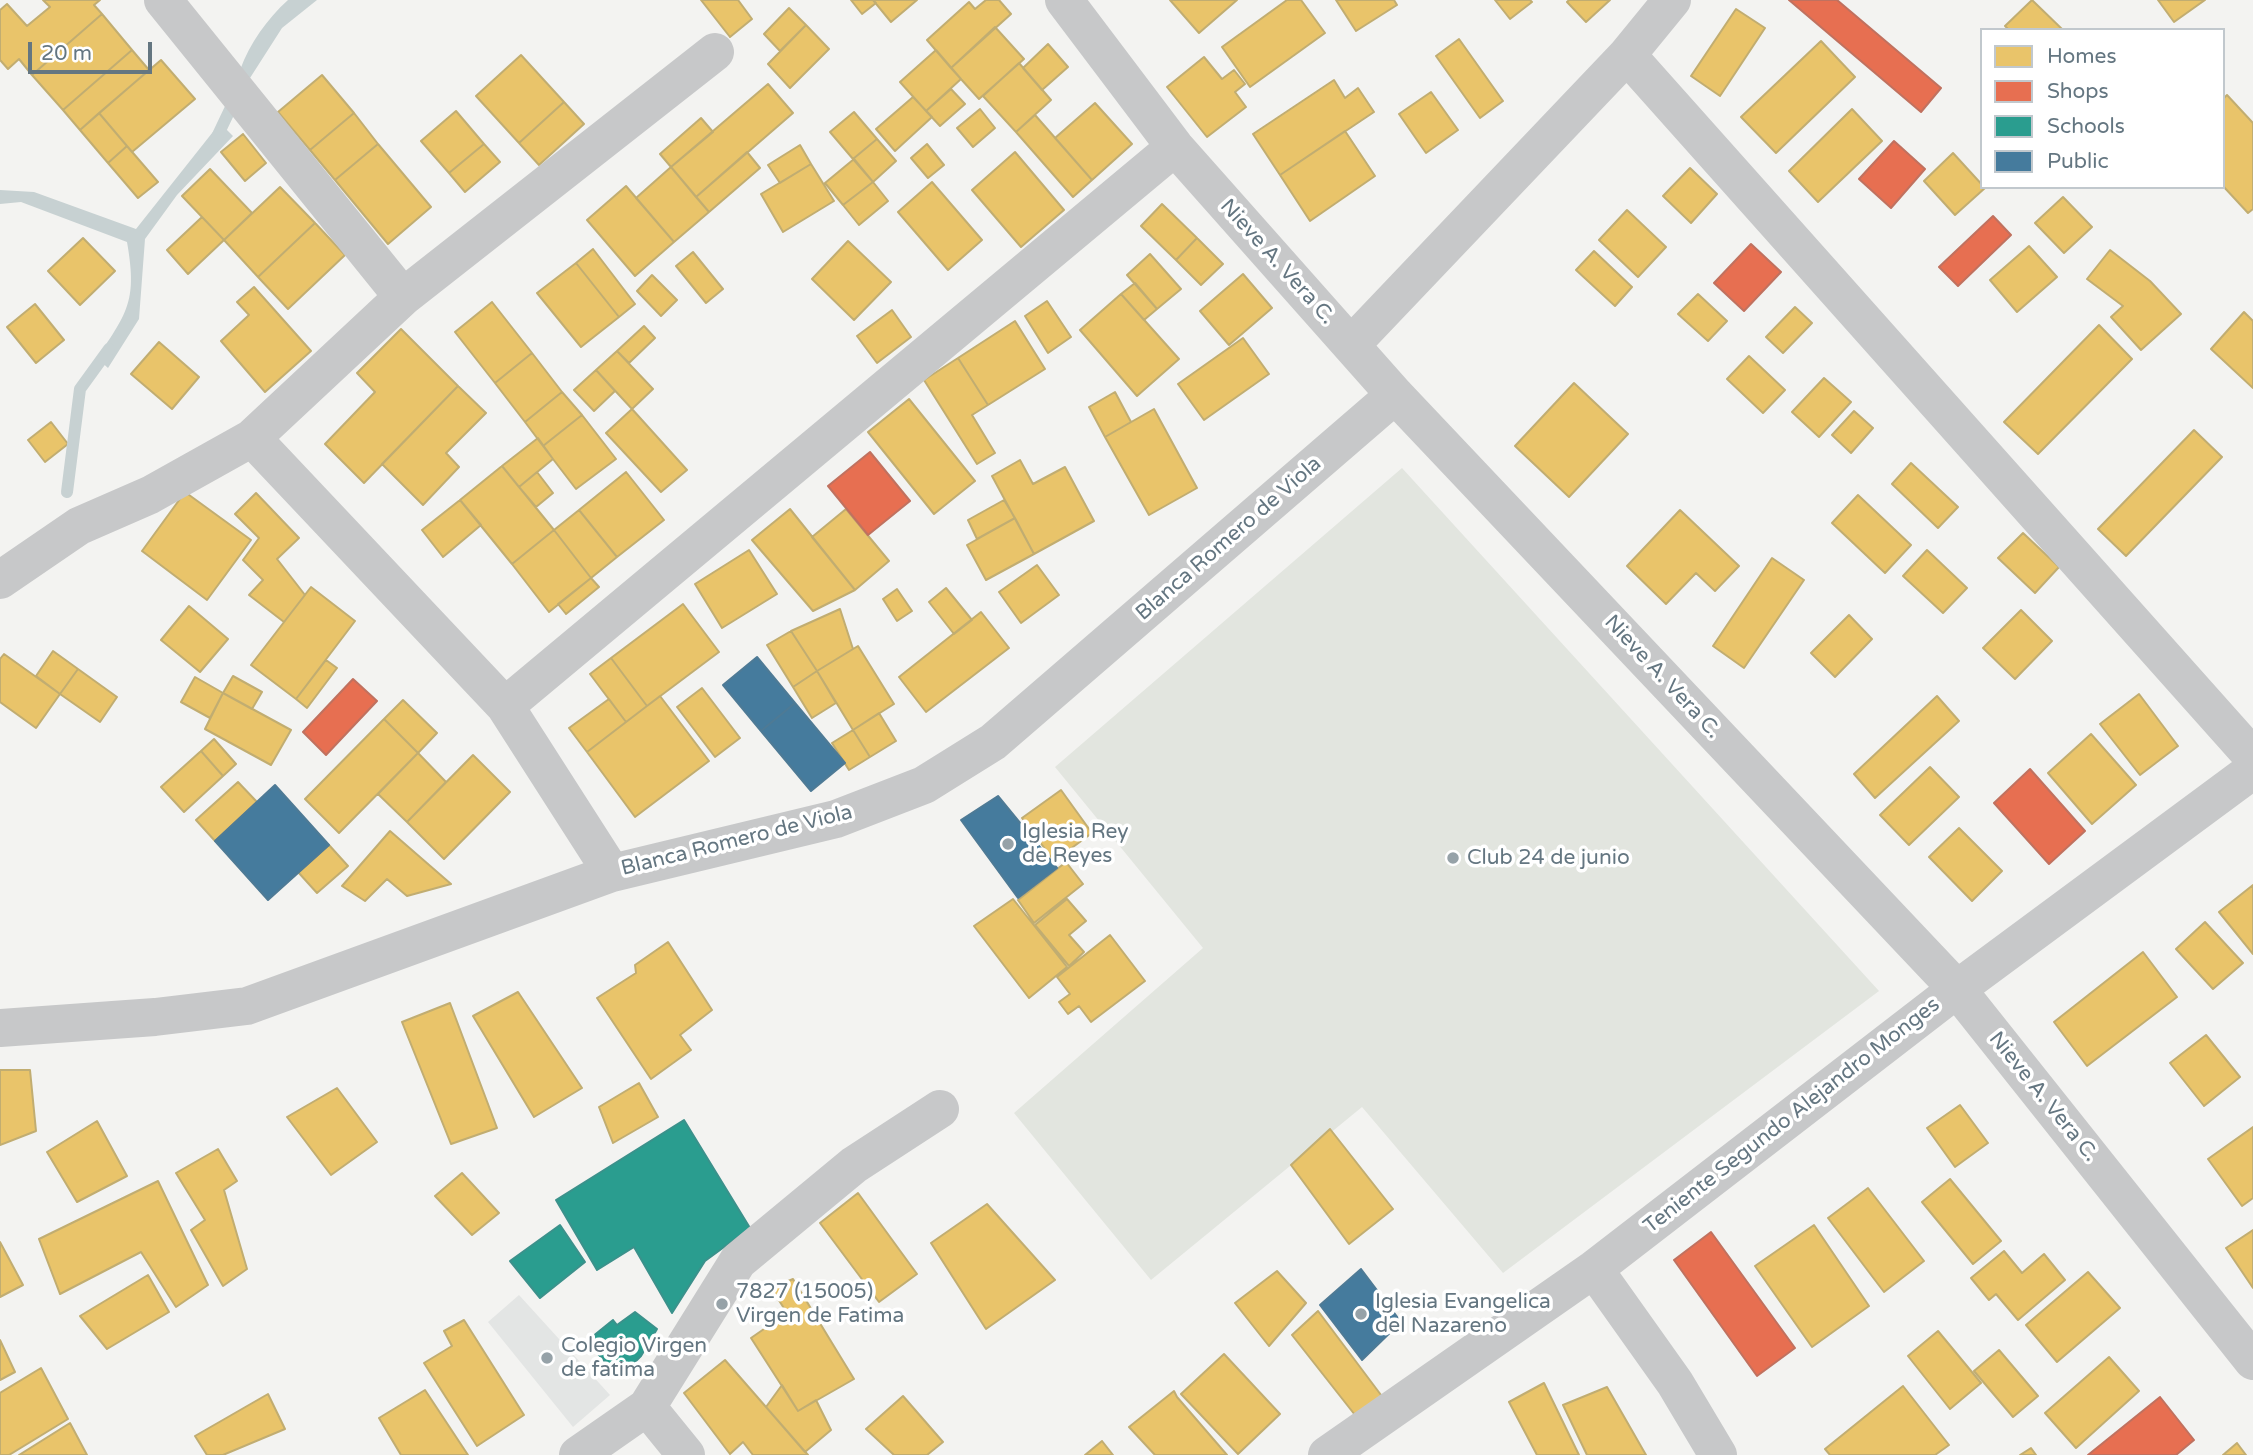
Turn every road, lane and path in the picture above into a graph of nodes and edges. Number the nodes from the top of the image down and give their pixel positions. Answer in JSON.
{"nodes":[{"id":1,"x":163,"y":0,"type":"edge"},
{"id":2,"x":1064,"y":0,"type":"edge"},
{"id":3,"x":1672,"y":0,"type":"edge"},
{"id":4,"x":715,"y":52,"type":"dead end"},
{"id":5,"x":1627,"y":55,"type":"junction"},
{"id":6,"x":1175,"y":147,"type":"junction"},
{"id":7,"x":403,"y":297,"type":"junction"},
{"id":8,"x":1351,"y":345,"type":"junction"},
{"id":9,"x":1395,"y":395,"type":"junction"},
{"id":10,"x":252,"y":438,"type":"junction"},
{"id":11,"x":0,"y":580,"type":"edge"},
{"id":12,"x":505,"y":706,"type":"junction"},
{"id":13,"x":2253,"y":757,"type":"edge"},
{"id":14,"x":2253,"y":770,"type":"edge"},
{"id":15,"x":612,"y":873,"type":"junction"},
{"id":16,"x":1957,"y":989,"type":"junction"},
{"id":17,"x":0,"y":1028,"type":"edge"},
{"id":18,"x":940,"y":1109,"type":"dead end"},
{"id":19,"x":1594,"y":1269,"type":"junction"},
{"id":20,"x":2253,"y":1361,"type":"edge"},
{"id":21,"x":647,"y":1408,"type":"junction"},
{"id":22,"x":578,"y":1455,"type":"edge"},
{"id":23,"x":687,"y":1455,"type":"edge"},
{"id":24,"x":1327,"y":1455,"type":"edge"},
{"id":25,"x":1718,"y":1455,"type":"edge"}],
"edges":[{"from":1,"to":7,"type":"street"},
{"from":2,"to":6,"type":"street","name":"Nieve A. Vera C."},
{"from":3,"to":5,"type":"street"},
{"from":4,"to":7,"type":"street"},
{"from":5,"to":8,"type":"street"},
{"from":5,"to":13,"type":"street"},
{"from":6,"to":8,"type":"street","name":"Nieve A. Vera C."},
{"from":6,"to":12,"type":"street"},
{"from":7,"to":10,"type":"street"},
{"from":8,"to":9,"type":"street","name":"Nieve A. Vera C."},
{"from":9,"to":15,"type":"street","name":"Blanca Romero de Viola"},
{"from":9,"to":16,"type":"street","name":"Nieve A. Vera C."},
{"from":10,"to":11,"type":"street"},
{"from":10,"to":12,"type":"street"},
{"from":12,"to":15,"type":"street"},
{"from":14,"to":16,"type":"street","name":"Teniente Segundo Alejandro Monges"},
{"from":15,"to":17,"type":"street","name":"Blanca Romero de Viola"},
{"from":16,"to":19,"type":"street","name":"Teniente Segundo Alejandro Monges"},
{"from":16,"to":20,"type":"street","name":"Nieve A. Vera C."},
{"from":18,"to":21,"type":"street"},
{"from":19,"to":24,"type":"street","name":"Teniente Segundo Alejandro Monges"},
{"from":19,"to":25,"type":"street"},
{"from":21,"to":22,"type":"street"},
{"from":21,"to":23,"type":"street"}]}
